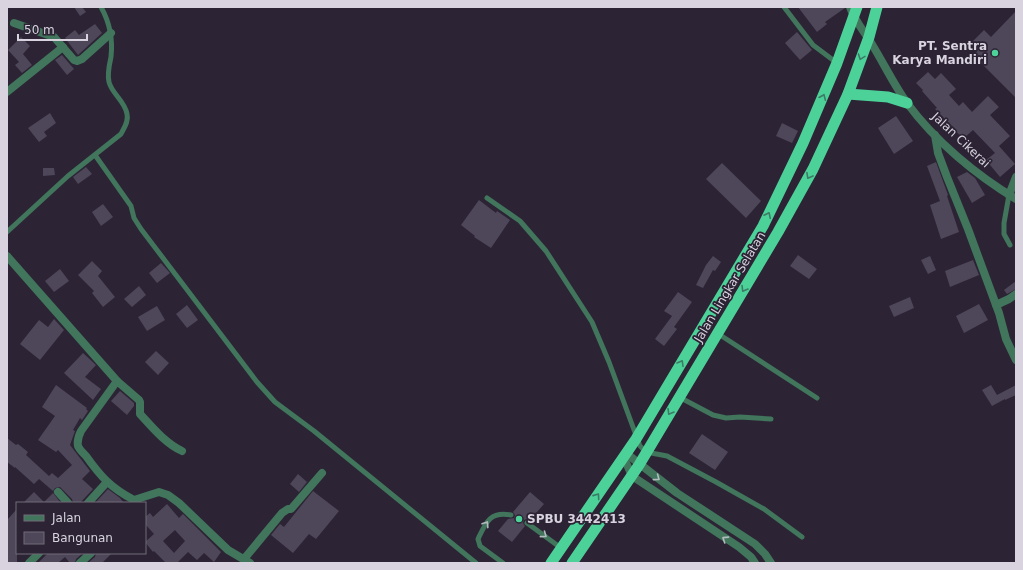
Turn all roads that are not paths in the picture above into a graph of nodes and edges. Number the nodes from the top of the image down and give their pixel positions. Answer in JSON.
{"nodes":[{"id":1,"x":101,"y":7,"type":"edge"},
{"id":2,"x":784,"y":7,"type":"edge"},
{"id":3,"x":877,"y":7,"type":"edge"},
{"id":4,"x":853,"y":11,"type":"edge"},
{"id":5,"x":14,"y":23,"type":"dead end"},
{"id":6,"x":111,"y":33,"type":"junction"},
{"id":7,"x":868,"y":37,"type":"junction"},
{"id":8,"x":63,"y":46,"type":"junction"},
{"id":9,"x":837,"y":63,"type":"junction"},
{"id":10,"x":7,"y":92,"type":"edge"},
{"id":11,"x":848,"y":94,"type":"junction"},
{"id":12,"x":907,"y":103,"type":"junction"},
{"id":13,"x":934,"y":135,"type":"junction"},
{"id":14,"x":95,"y":155,"type":"junction"},
{"id":15,"x":1016,"y":177,"type":"edge"},
{"id":16,"x":1012,"y":197,"type":"edge"},
{"id":17,"x":487,"y":198,"type":"dead end"},
{"id":18,"x":7,"y":232,"type":"edge"},
{"id":19,"x":1010,"y":245,"type":"dead end"},
{"id":20,"x":7,"y":256,"type":"edge"},
{"id":21,"x":1016,"y":294,"type":"edge"},
{"id":22,"x":996,"y":304,"type":"junction"},
{"id":23,"x":717,"y":333,"type":"junction"},
{"id":24,"x":1016,"y":360,"type":"edge"},
{"id":25,"x":117,"y":381,"type":"junction"},
{"id":26,"x":679,"y":397,"type":"junction"},
{"id":27,"x":817,"y":398,"type":"dead end"},
{"id":28,"x":771,"y":419,"type":"dead end"},
{"id":29,"x":636,"y":439,"type":"junction"},
{"id":30,"x":182,"y":451,"type":"dead end"},
{"id":31,"x":646,"y":452,"type":"junction"},
{"id":32,"x":625,"y":456,"type":"junction"},
{"id":33,"x":639,"y":465,"type":"junction"},
{"id":34,"x":322,"y":473,"type":"dead end"},
{"id":35,"x":632,"y":476,"type":"junction"},
{"id":36,"x":107,"y":482,"type":"junction"},
{"id":37,"x":58,"y":492,"type":"dead end"},
{"id":38,"x":67,"y":502,"type":"edge"},
{"id":39,"x":89,"y":502,"type":"edge"},
{"id":40,"x":133,"y":502,"type":"edge"},
{"id":41,"x":511,"y":515,"type":"dead end"},
{"id":42,"x":528,"y":523,"type":"dead end"},
{"id":43,"x":802,"y":537,"type":"dead end"},
{"id":44,"x":561,"y":548,"type":"junction"},
{"id":45,"x":38,"y":554,"type":"edge"},
{"id":46,"x":90,"y":554,"type":"edge"},
{"id":47,"x":245,"y":562,"type":"edge"},
{"id":48,"x":28,"y":563,"type":"edge"},
{"id":49,"x":80,"y":563,"type":"edge"},
{"id":50,"x":476,"y":563,"type":"edge"},
{"id":51,"x":503,"y":563,"type":"edge"},
{"id":52,"x":551,"y":563,"type":"edge"},
{"id":53,"x":572,"y":563,"type":"edge"},
{"id":54,"x":755,"y":563,"type":"edge"},
{"id":55,"x":771,"y":563,"type":"edge"}],
"edges":[{"from":1,"to":6,"type":"lane"},
{"from":2,"to":9,"type":"lane"},
{"from":3,"to":7,"type":"highway","name":"Jalan Lingkar Selatan"},
{"from":4,"to":7,"type":"street","name":"Jalan Cikerai"},
{"from":4,"to":9,"type":"highway","name":"Jalan Lingkar Selatan"},
{"from":5,"to":8,"type":"street"},
{"from":6,"to":8,"type":"street"},
{"from":6,"to":14,"type":"lane"},
{"from":7,"to":11,"type":"highway","name":"Jalan Lingkar Selatan","one_way":true},
{"from":7,"to":12,"type":"street","name":"Jalan Cikerai"},
{"from":8,"to":10,"type":"street"},
{"from":29,"to":9,"type":"highway","name":"Jalan Lingkar Selatan","one_way":true},
{"from":11,"to":12,"type":"highway"},
{"from":11,"to":23,"type":"highway","name":"Jalan Lingkar Selatan","one_way":true},
{"from":12,"to":13,"type":"street","name":"Jalan Cikerai"},
{"from":13,"to":16,"type":"street","name":"Jalan Cikerai"},
{"from":13,"to":22,"type":"street"},
{"from":14,"to":18,"type":"lane"},
{"from":14,"to":50,"type":"lane"},
{"from":15,"to":16,"type":"street"},
{"from":16,"to":19,"type":"lane"},
{"from":17,"to":29,"type":"lane"},
{"from":20,"to":25,"type":"street"},
{"from":21,"to":22,"type":"street"},
{"from":22,"to":24,"type":"street"},
{"from":23,"to":26,"type":"highway","name":"Jalan Lingkar Selatan"},
{"from":23,"to":27,"type":"lane"},
{"from":25,"to":30,"type":"street"},
{"from":25,"to":36,"type":"street"},
{"from":26,"to":28,"type":"lane"},
{"from":26,"to":31,"type":"highway","name":"Jalan Lingkar Selatan","one_way":true},
{"from":29,"to":31,"type":"lane"},
{"from":29,"to":32,"type":"highway","name":"Jalan Lingkar Selatan"},
{"from":31,"to":33,"type":"highway","name":"Jalan Lingkar Selatan"},
{"from":31,"to":43,"type":"lane"},
{"from":32,"to":33,"type":"street"},
{"from":32,"to":35,"type":"street"},
{"from":44,"to":32,"type":"highway","name":"Jalan Lingkar Selatan","one_way":true},
{"from":33,"to":35,"type":"highway","name":"Jalan Lingkar Selatan"},
{"from":33,"to":55,"type":"street","one_way":true},
{"from":34,"to":47,"type":"street"},
{"from":35,"to":53,"type":"highway","name":"Jalan Lingkar Selatan"},
{"from":54,"to":35,"type":"street","one_way":true},
{"from":36,"to":39,"type":"street"},
{"from":36,"to":40,"type":"street"},
{"from":37,"to":38,"type":"street"},
{"from":40,"to":47,"type":"street"},
{"from":51,"to":41,"type":"lane","one_way":true},
{"from":42,"to":44,"type":"lane","one_way":true},
{"from":44,"to":52,"type":"highway","name":"Jalan Lingkar Selatan"},
{"from":45,"to":48,"type":"street"},
{"from":46,"to":49,"type":"street"}]}
